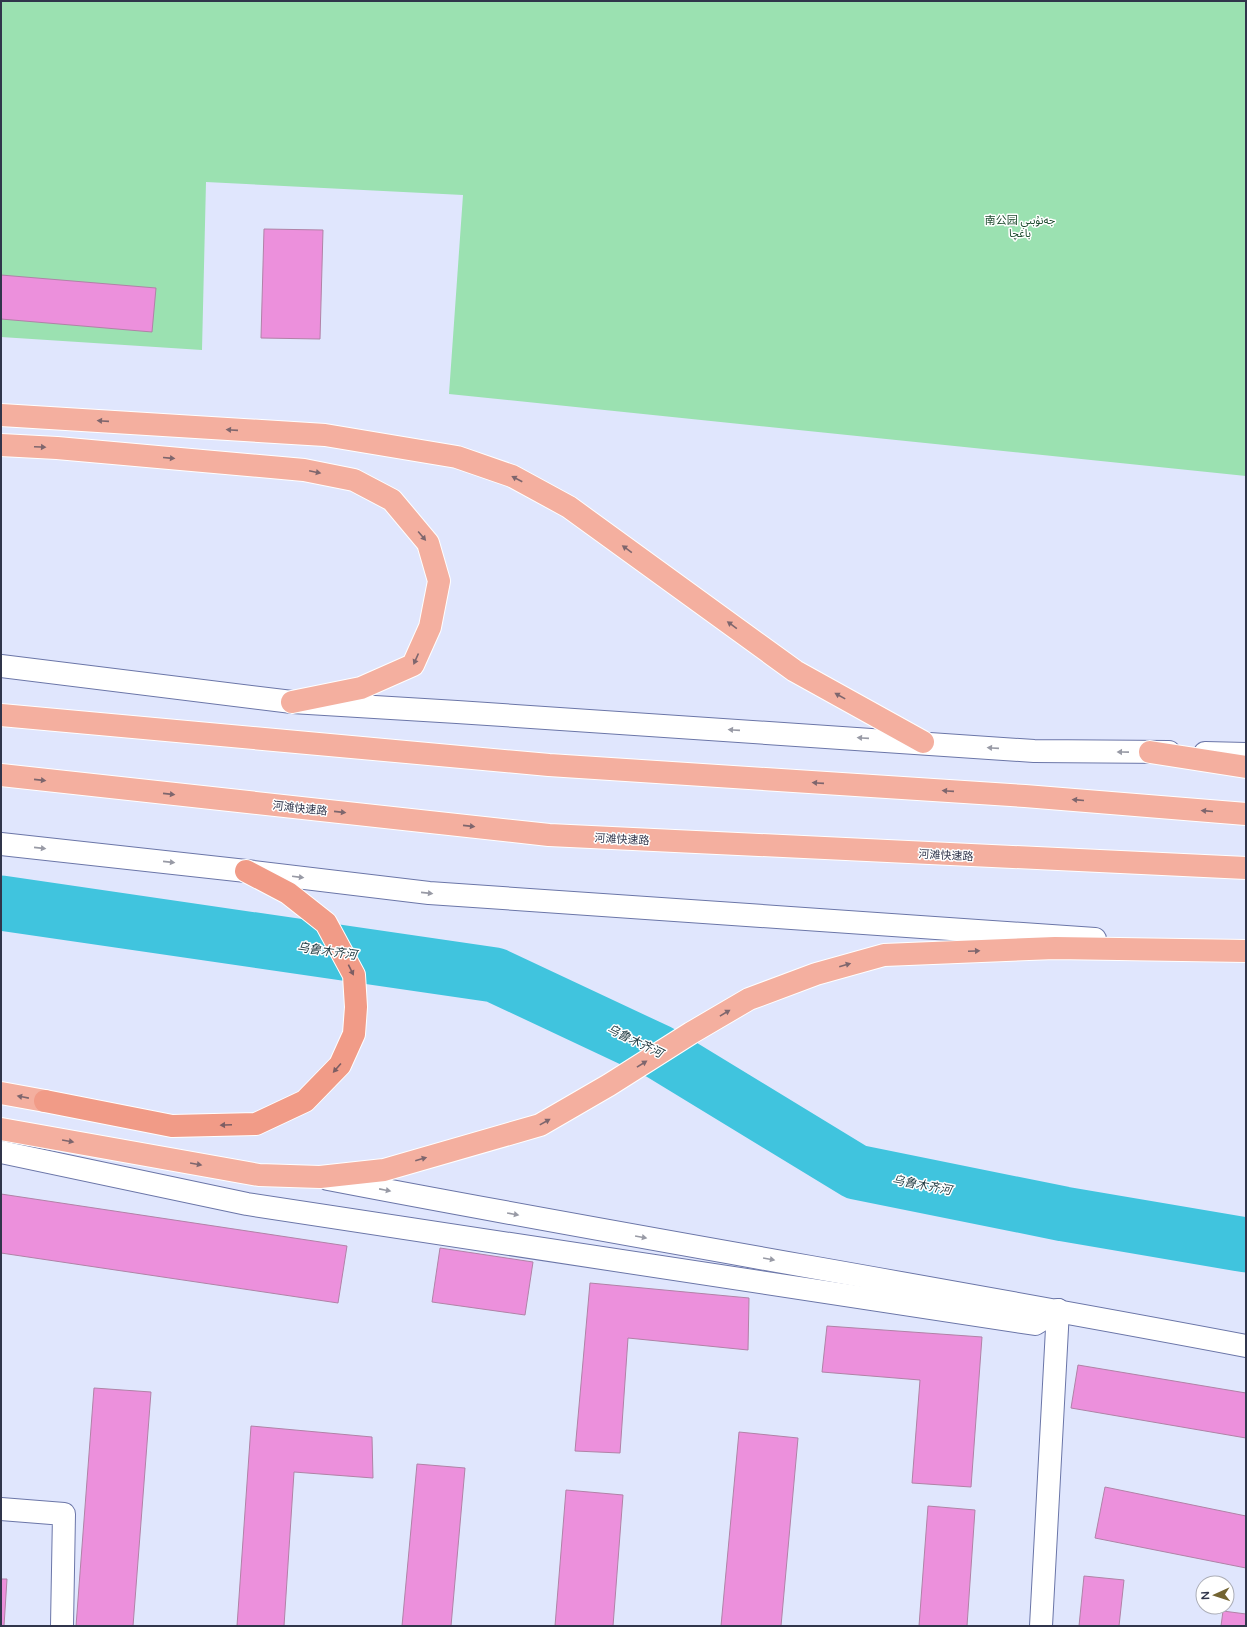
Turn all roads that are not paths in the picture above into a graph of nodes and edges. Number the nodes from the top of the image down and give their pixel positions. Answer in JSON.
{"nodes":[{"id":1,"x":1,"y":415,"type":"edge"},
{"id":2,"x":1,"y":445,"type":"edge"},
{"id":3,"x":1,"y":666,"type":"edge"},
{"id":4,"x":292,"y":702,"type":"junction"},
{"id":5,"x":1,"y":715,"type":"edge"},
{"id":6,"x":923,"y":742,"type":"junction"},
{"id":7,"x":1150,"y":752,"type":"junction"},
{"id":8,"x":1246,"y":754,"type":"edge"},
{"id":9,"x":1246,"y":767,"type":"edge"},
{"id":10,"x":1,"y":775,"type":"edge"},
{"id":11,"x":1246,"y":814,"type":"edge"},
{"id":12,"x":1,"y":844,"type":"edge"},
{"id":13,"x":1188,"y":866,"type":"junction"},
{"id":14,"x":1246,"y":868,"type":"edge"},
{"id":15,"x":246,"y":871,"type":"junction"},
{"id":16,"x":1246,"y":875,"type":"edge"},
{"id":17,"x":1246,"y":950,"type":"edge"},
{"id":18,"x":1,"y":1093,"type":"edge"},
{"id":19,"x":1,"y":1129,"type":"edge"},
{"id":20,"x":1,"y":1152,"type":"edge"},
{"id":21,"x":320,"y":1177,"type":"junction"},
{"id":22,"x":1058,"y":1310,"type":"junction"},
{"id":23,"x":1246,"y":1346,"type":"edge"},
{"id":24,"x":1,"y":1509,"type":"edge"},
{"id":25,"x":62,"y":1626,"type":"edge"},
{"id":26,"x":1041,"y":1626,"type":"edge"}],
"edges":[{"from":6,"to":1,"type":"highway","one_way":true},
{"from":2,"to":4,"type":"highway","one_way":true},
{"from":3,"to":4,"type":"street"},
{"from":6,"to":4,"type":"street","one_way":true},
{"from":11,"to":5,"type":"highway","one_way":true},
{"from":7,"to":6,"type":"street","one_way":true},
{"from":7,"to":8,"type":"street"},
{"from":7,"to":9,"type":"highway"},
{"from":10,"to":13,"type":"highway","name":"河滩快速路","one_way":true},
{"from":12,"to":15,"type":"street","one_way":true},
{"from":13,"to":14,"type":"highway","name":"河滩快速路"},
{"from":13,"to":16,"type":"highway"},
{"from":15,"to":17,"type":"street","one_way":true},
{"from":15,"to":18,"type":"highway","one_way":true},
{"from":21,"to":17,"type":"highway","one_way":true},
{"from":19,"to":21,"type":"highway","one_way":true},
{"from":20,"to":22,"type":"street"},
{"from":21,"to":22,"type":"street","one_way":true},
{"from":22,"to":23,"type":"street"},
{"from":22,"to":26,"type":"street"},
{"from":24,"to":25,"type":"street"}]}
